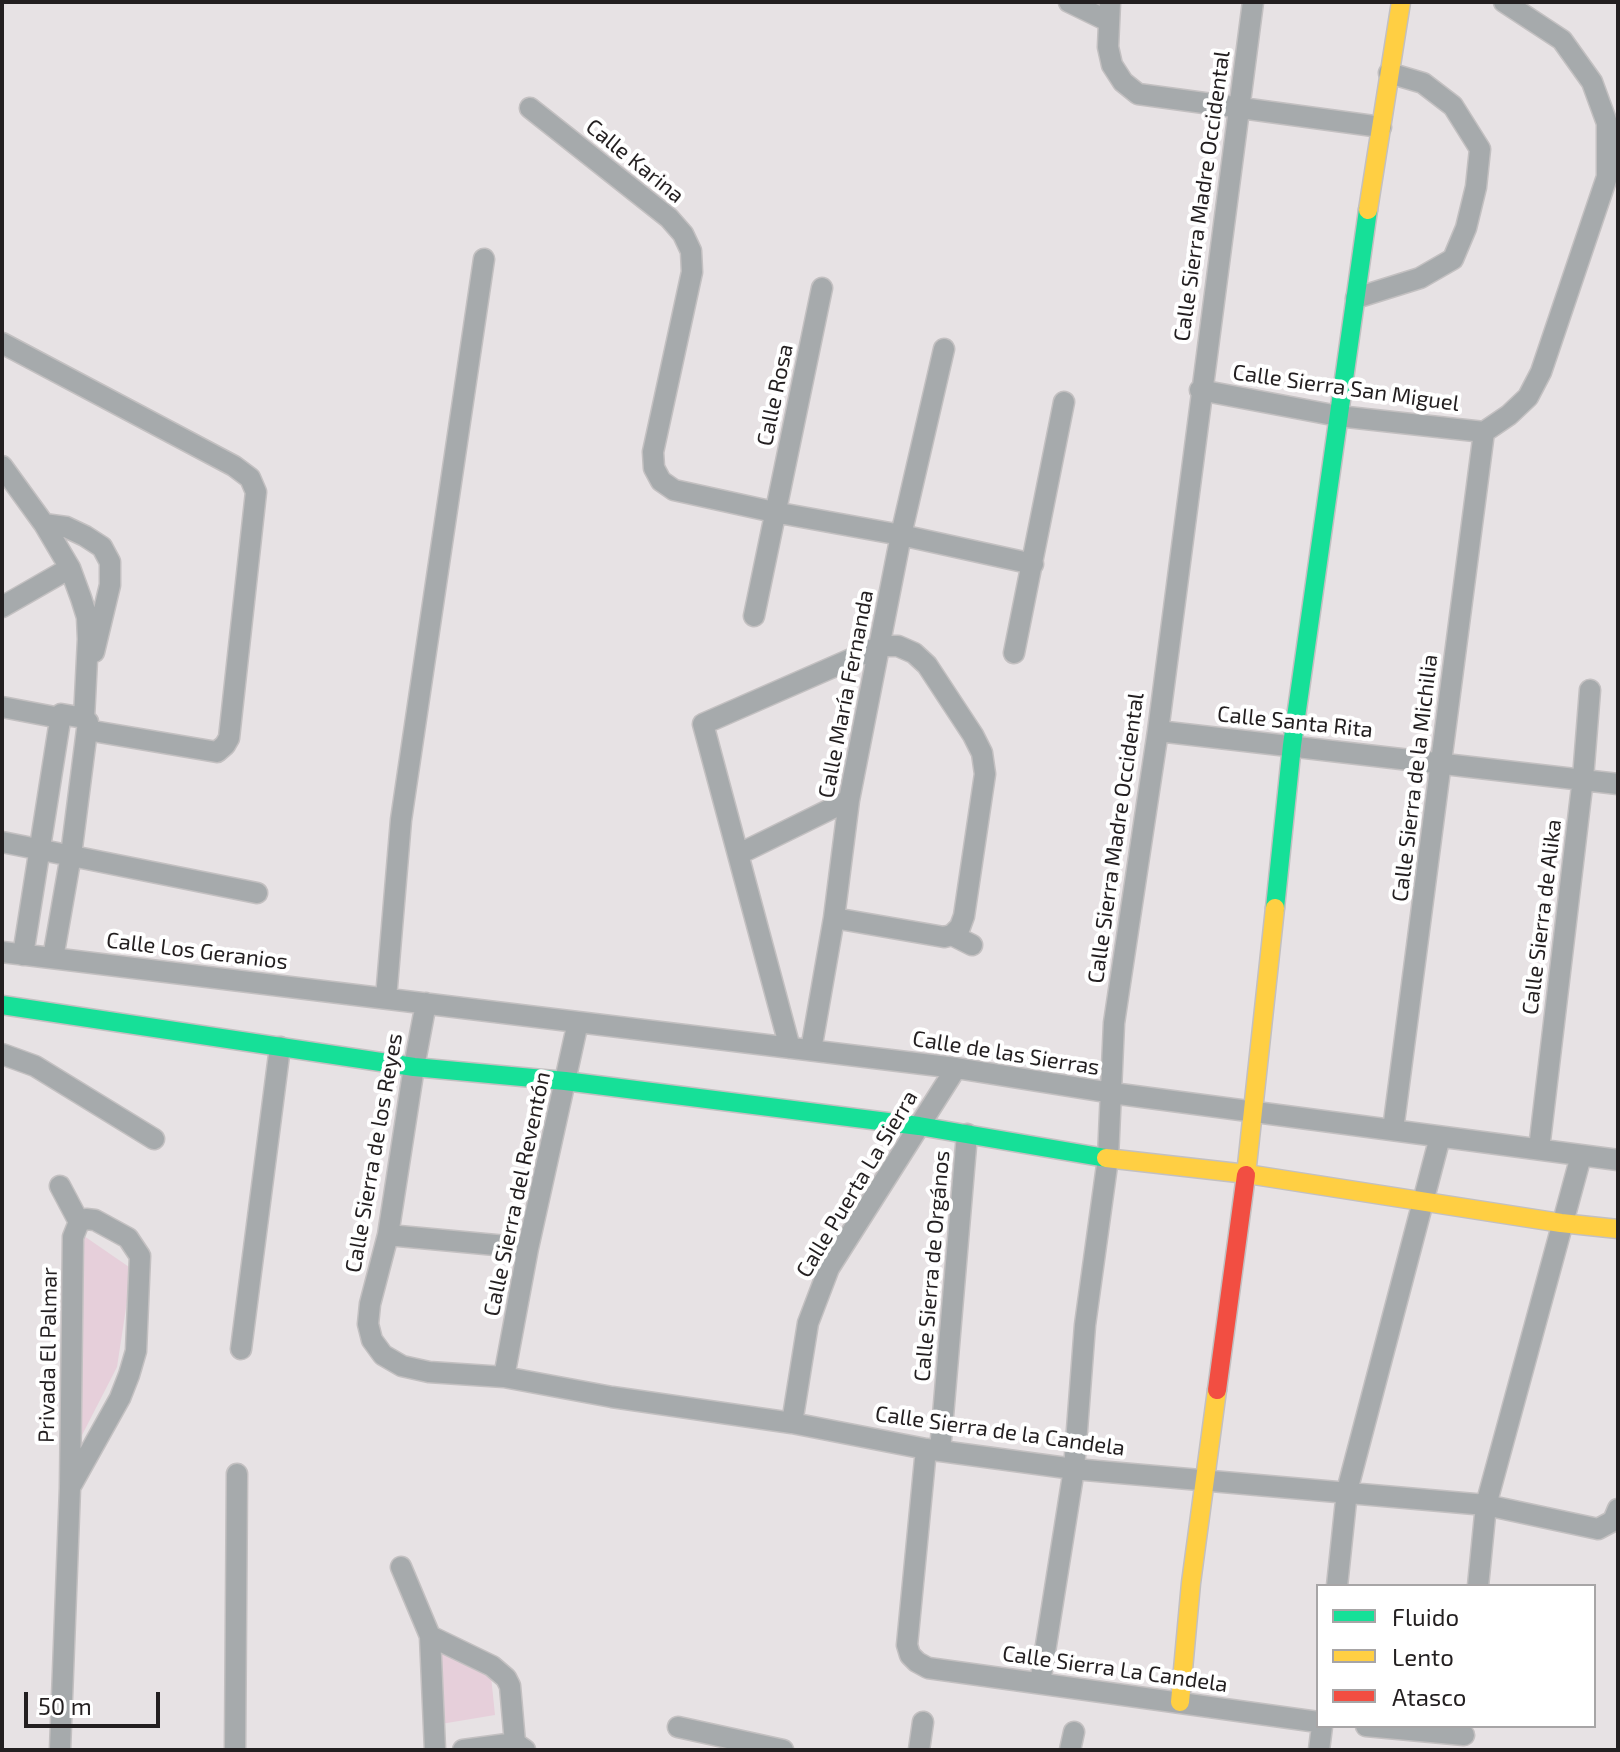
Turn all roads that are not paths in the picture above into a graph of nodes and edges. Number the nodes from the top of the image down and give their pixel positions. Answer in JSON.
{"nodes":[{"id":1,"x":1069,"y":2,"type":"edge"},
{"id":2,"x":1253,"y":2,"type":"edge"},
{"id":3,"x":1401,"y":2,"type":"edge"},
{"id":4,"x":1504,"y":2,"type":"edge"},
{"id":5,"x":1109,"y":12,"type":"edge"},
{"id":6,"x":1389,"y":73,"type":"junction"},
{"id":7,"x":530,"y":108,"type":"dead end"},
{"id":8,"x":1239,"y":109,"type":"junction"},
{"id":9,"x":1381,"y":127,"type":"junction"},
{"id":10,"x":484,"y":259,"type":"dead end"},
{"id":11,"x":822,"y":288,"type":"dead end"},
{"id":12,"x":1356,"y":298,"type":"junction"},
{"id":13,"x":2,"y":343,"type":"edge"},
{"id":14,"x":944,"y":349,"type":"dead end"},
{"id":15,"x":1200,"y":390,"type":"junction"},
{"id":16,"x":1064,"y":402,"type":"dead end"},
{"id":17,"x":1338,"y":416,"type":"junction"},
{"id":18,"x":1484,"y":432,"type":"junction"},
{"id":19,"x":2,"y":466,"type":"edge"},
{"id":20,"x":774,"y":512,"type":"junction"},
{"id":21,"x":44,"y":524,"type":"junction"},
{"id":22,"x":901,"y":535,"type":"junction"},
{"id":23,"x":1033,"y":564,"type":"junction"},
{"id":24,"x":70,"y":568,"type":"junction"},
{"id":25,"x":2,"y":607,"type":"edge"},
{"id":26,"x":754,"y":616,"type":"dead end"},
{"id":27,"x":881,"y":646,"type":"junction"},
{"id":28,"x":1014,"y":653,"type":"dead end"},
{"id":29,"x":88,"y":674,"type":"junction"},
{"id":30,"x":1590,"y":690,"type":"dead end"},
{"id":31,"x":2,"y":707,"type":"edge"},
{"id":32,"x":60,"y":718,"type":"junction"},
{"id":33,"x":86,"y":724,"type":"junction"},
{"id":34,"x":1158,"y":731,"type":"junction"},
{"id":35,"x":1292,"y":745,"type":"junction"},
{"id":36,"x":1442,"y":763,"type":"junction"},
{"id":37,"x":1583,"y":778,"type":"junction"},
{"id":38,"x":1618,"y":784,"type":"edge"},
{"id":39,"x":849,"y":800,"type":"junction"},
{"id":40,"x":2,"y":842,"type":"edge"},
{"id":41,"x":41,"y":849,"type":"junction"},
{"id":42,"x":739,"y":854,"type":"junction"},
{"id":43,"x":71,"y":855,"type":"junction"},
{"id":44,"x":257,"y":893,"type":"dead end"},
{"id":45,"x":834,"y":918,"type":"junction"},
{"id":46,"x":952,"y":935,"type":"junction"},
{"id":47,"x":972,"y":945,"type":"dead end"},
{"id":48,"x":2,"y":952,"type":"edge"},
{"id":49,"x":23,"y":955,"type":"junction"},
{"id":50,"x":53,"y":958,"type":"junction"},
{"id":51,"x":386,"y":998,"type":"junction"},
{"id":52,"x":426,"y":1003,"type":"junction"},
{"id":53,"x":2,"y":1005,"type":"edge"},
{"id":54,"x":578,"y":1022,"type":"junction"},
{"id":55,"x":280,"y":1047,"type":"junction"},
{"id":56,"x":790,"y":1048,"type":"junction"},
{"id":57,"x":811,"y":1050,"type":"junction"},
{"id":58,"x":2,"y":1054,"type":"edge"},
{"id":59,"x":414,"y":1067,"type":"junction"},
{"id":60,"x":956,"y":1068,"type":"junction"},
{"id":61,"x":565,"y":1081,"type":"junction"},
{"id":62,"x":1112,"y":1093,"type":"junction"},
{"id":63,"x":1254,"y":1113,"type":"junction"},
{"id":64,"x":919,"y":1126,"type":"junction"},
{"id":65,"x":1393,"y":1130,"type":"junction"},
{"id":66,"x":967,"y":1134,"type":"junction"},
{"id":67,"x":1440,"y":1137,"type":"junction"},
{"id":68,"x":154,"y":1139,"type":"dead end"},
{"id":69,"x":1539,"y":1149,"type":"junction"},
{"id":70,"x":1581,"y":1156,"type":"junction"},
{"id":71,"x":1108,"y":1158,"type":"junction"},
{"id":72,"x":1618,"y":1160,"type":"edge"},
{"id":73,"x":1247,"y":1174,"type":"junction"},
{"id":74,"x":60,"y":1186,"type":"dead end"},
{"id":75,"x":1424,"y":1201,"type":"junction"},
{"id":76,"x":79,"y":1222,"type":"junction"},
{"id":77,"x":1561,"y":1223,"type":"junction"},
{"id":78,"x":1618,"y":1229,"type":"edge"},
{"id":79,"x":388,"y":1235,"type":"junction"},
{"id":80,"x":528,"y":1248,"type":"junction"},
{"id":81,"x":241,"y":1349,"type":"dead end"},
{"id":82,"x":383,"y":1355,"type":"joint"},
{"id":83,"x":504,"y":1377,"type":"junction"},
{"id":84,"x":792,"y":1423,"type":"junction"},
{"id":85,"x":933,"y":1450,"type":"junction"},
{"id":86,"x":1074,"y":1469,"type":"junction"},
{"id":87,"x":237,"y":1474,"type":"dead end"},
{"id":88,"x":1205,"y":1479,"type":"junction"},
{"id":89,"x":70,"y":1488,"type":"junction"},
{"id":90,"x":1347,"y":1491,"type":"junction"},
{"id":91,"x":1486,"y":1505,"type":"junction"},
{"id":92,"x":1615,"y":1515,"type":"edge"},
{"id":93,"x":401,"y":1567,"type":"dead end"},
{"id":94,"x":1337,"y":1584,"type":"edge"},
{"id":95,"x":1478,"y":1584,"type":"edge"},
{"id":96,"x":430,"y":1636,"type":"junction"},
{"id":97,"x":910,"y":1655,"type":"joint"},
{"id":98,"x":1040,"y":1683,"type":"junction"},
{"id":99,"x":1180,"y":1702,"type":"junction"},
{"id":100,"x":923,"y":1722,"type":"dead end"},
{"id":101,"x":1316,"y":1722,"type":"edge"},
{"id":102,"x":678,"y":1727,"type":"dead end"},
{"id":103,"x":1322,"y":1728,"type":"edge"},
{"id":104,"x":1384,"y":1728,"type":"edge"},
{"id":105,"x":1464,"y":1737,"type":"edge"},
{"id":106,"x":743,"y":1746,"type":"edge"},
{"id":107,"x":520,"y":1747,"type":"edge"},
{"id":108,"x":60,"y":1750,"type":"edge"},
{"id":109,"x":235,"y":1750,"type":"edge"},
{"id":110,"x":435,"y":1750,"type":"edge"},
{"id":111,"x":463,"y":1750,"type":"edge"},
{"id":112,"x":783,"y":1750,"type":"edge"},
{"id":113,"x":919,"y":1750,"type":"edge"},
{"id":114,"x":1319,"y":1750,"type":"edge"}],
"edges":[{"from":1,"to":5,"type":"street"},
{"from":2,"to":8,"type":"street","name":"Calle Sierra Madre Occidental"},
{"from":3,"to":6,"type":"street"},
{"from":4,"to":18,"type":"street"},
{"from":5,"to":8,"type":"street"},
{"from":6,"to":9,"type":"street"},
{"from":6,"to":12,"type":"street"},
{"from":7,"to":20,"type":"street","name":"Calle Karina"},
{"from":8,"to":9,"type":"street"},
{"from":8,"to":15,"type":"street","name":"Calle Sierra Madre Occidental"},
{"from":9,"to":12,"type":"street"},
{"from":10,"to":51,"type":"street"},
{"from":11,"to":20,"type":"street","name":"Calle Rosa"},
{"from":12,"to":17,"type":"street"},
{"from":13,"to":33,"type":"street"},
{"from":14,"to":22,"type":"street","name":"Calle María Fernanda"},
{"from":15,"to":17,"type":"street","name":"Calle Sierra San Miguel"},
{"from":15,"to":34,"type":"street","name":"Calle Sierra Madre Occidental"},
{"from":16,"to":23,"type":"street"},
{"from":17,"to":18,"type":"street","name":"Calle Sierra San Miguel"},
{"from":17,"to":35,"type":"street"},
{"from":18,"to":36,"type":"street","name":"Calle Sierra de la Michilia"},
{"from":19,"to":21,"type":"street"},
{"from":20,"to":22,"type":"street"},
{"from":20,"to":26,"type":"street","name":"Calle Rosa"},
{"from":21,"to":24,"type":"street"},
{"from":21,"to":29,"type":"street"},
{"from":22,"to":23,"type":"street"},
{"from":22,"to":27,"type":"street","name":"Calle María Fernanda"},
{"from":23,"to":28,"type":"street"},
{"from":24,"to":25,"type":"street"},
{"from":24,"to":29,"type":"street"},
{"from":27,"to":39,"type":"street","name":"Calle María Fernanda"},
{"from":27,"to":42,"type":"street"},
{"from":27,"to":46,"type":"street"},
{"from":29,"to":33,"type":"street"},
{"from":30,"to":37,"type":"street","name":"Calle Sierra de Alika"},
{"from":31,"to":32,"type":"street"},
{"from":32,"to":33,"type":"street"},
{"from":32,"to":41,"type":"street"},
{"from":33,"to":43,"type":"street"},
{"from":34,"to":35,"type":"street","name":"Calle Santa Rita"},
{"from":34,"to":62,"type":"street","name":"Calle Sierra Madre Occidental"},
{"from":35,"to":36,"type":"street","name":"Calle Santa Rita"},
{"from":35,"to":63,"type":"street"},
{"from":36,"to":37,"type":"street","name":"Calle Santa Rita"},
{"from":36,"to":65,"type":"street","name":"Calle Sierra de la Michilia"},
{"from":37,"to":38,"type":"street","name":"Calle Santa Rita"},
{"from":37,"to":69,"type":"street","name":"Calle Sierra de Alika"},
{"from":39,"to":42,"type":"street"},
{"from":39,"to":45,"type":"street","name":"Calle María Fernanda"},
{"from":40,"to":41,"type":"street"},
{"from":41,"to":43,"type":"street"},
{"from":41,"to":49,"type":"street"},
{"from":42,"to":56,"type":"street"},
{"from":43,"to":44,"type":"street"},
{"from":43,"to":50,"type":"street"},
{"from":45,"to":46,"type":"street"},
{"from":45,"to":57,"type":"street","name":"Calle María Fernanda"},
{"from":46,"to":47,"type":"street"},
{"from":48,"to":49,"type":"street","name":"Calle Los Geranios"},
{"from":49,"to":50,"type":"street","name":"Calle Los Geranios"},
{"from":50,"to":51,"type":"street","name":"Calle Los Geranios"},
{"from":51,"to":52,"type":"street","name":"Calle de las Sierras"},
{"from":52,"to":54,"type":"street","name":"Calle de las Sierras"},
{"from":52,"to":59,"type":"street","name":"Calle Sierra de los Reyes"},
{"from":53,"to":55,"type":"street"},
{"from":54,"to":56,"type":"street","name":"Calle de las Sierras"},
{"from":54,"to":61,"type":"street","name":"Calle Sierra del Reventón"},
{"from":55,"to":59,"type":"street"},
{"from":55,"to":81,"type":"street"},
{"from":56,"to":57,"type":"street","name":"Calle de las Sierras"},
{"from":57,"to":60,"type":"street","name":"Calle de las Sierras"},
{"from":58,"to":68,"type":"street"},
{"from":59,"to":61,"type":"street"},
{"from":59,"to":79,"type":"street","name":"Calle Sierra de los Reyes"},
{"from":60,"to":62,"type":"street","name":"Calle de las Sierras"},
{"from":60,"to":64,"type":"street","name":"Calle Puerta La Sierra"},
{"from":61,"to":64,"type":"street"},
{"from":61,"to":80,"type":"street","name":"Calle Sierra del Reventón"},
{"from":62,"to":63,"type":"street","name":"Calle de las Sierras"},
{"from":62,"to":71,"type":"street","name":"Calle Sierra Madre Occidental"},
{"from":63,"to":65,"type":"street","name":"Calle de las Sierras"},
{"from":63,"to":73,"type":"street"},
{"from":64,"to":66,"type":"street"},
{"from":64,"to":84,"type":"street","name":"Calle Puerta La Sierra"},
{"from":65,"to":67,"type":"street","name":"Calle de las Sierras"},
{"from":66,"to":71,"type":"street"},
{"from":66,"to":85,"type":"street","name":"Calle Sierra de Orgános"},
{"from":67,"to":69,"type":"street","name":"Calle de las Sierras"},
{"from":67,"to":75,"type":"street"},
{"from":69,"to":70,"type":"street","name":"Calle de las Sierras"},
{"from":70,"to":72,"type":"street","name":"Calle de las Sierras"},
{"from":70,"to":77,"type":"street"},
{"from":71,"to":73,"type":"street"},
{"from":71,"to":86,"type":"street","name":"Calle Sierra Madre Occidental"},
{"from":73,"to":75,"type":"street"},
{"from":73,"to":88,"type":"street"},
{"from":74,"to":76,"type":"street"},
{"from":75,"to":77,"type":"street"},
{"from":75,"to":90,"type":"street"},
{"from":76,"to":89,"type":"street","name":"Privada El Palmar"},
{"from":76,"to":89,"type":"street","name":"Privada El Palmar"},
{"from":77,"to":78,"type":"street"},
{"from":77,"to":91,"type":"street"},
{"from":79,"to":80,"type":"street"},
{"from":79,"to":82,"type":"street","name":"Calle Sierra de los Reyes"},
{"from":80,"to":83,"type":"street","name":"Calle Sierra del Reventón"},
{"from":82,"to":83,"type":"street","name":"Calle Sierra de la Candela"},
{"from":83,"to":84,"type":"street","name":"Calle Sierra de la Candela"},
{"from":84,"to":85,"type":"street","name":"Calle Sierra de la Candela"},
{"from":85,"to":86,"type":"street","name":"Calle Sierra de la Candela"},
{"from":85,"to":97,"type":"street","name":"Calle Sierra de Orgános"},
{"from":86,"to":88,"type":"street","name":"Calle Sierra de la Candela"},
{"from":86,"to":98,"type":"street","name":"Calle Sierra Madre Occidental"},
{"from":87,"to":109,"type":"street"},
{"from":88,"to":90,"type":"street","name":"Calle Sierra de la Candela"},
{"from":88,"to":99,"type":"street"},
{"from":89,"to":108,"type":"street","name":"Privada El Palmar"},
{"from":90,"to":91,"type":"street","name":"Calle Sierra de la Candela"},
{"from":90,"to":94,"type":"street"},
{"from":91,"to":92,"type":"street","name":"Calle Sierra de la Candela"},
{"from":91,"to":95,"type":"street"},
{"from":93,"to":96,"type":"street"},
{"from":96,"to":107,"type":"street"},
{"from":96,"to":110,"type":"street"},
{"from":97,"to":98,"type":"street","name":"Calle Sierra La Candela"},
{"from":98,"to":99,"type":"street","name":"Calle Sierra La Candela"},
{"from":99,"to":101,"type":"street","name":"Calle Sierra La Candela"},
{"from":100,"to":113,"type":"street"},
{"from":102,"to":106,"type":"street"},
{"from":103,"to":114,"type":"street"},
{"from":104,"to":105,"type":"street"},
{"from":106,"to":112,"type":"street"},
{"from":107,"to":111,"type":"street"}]}
